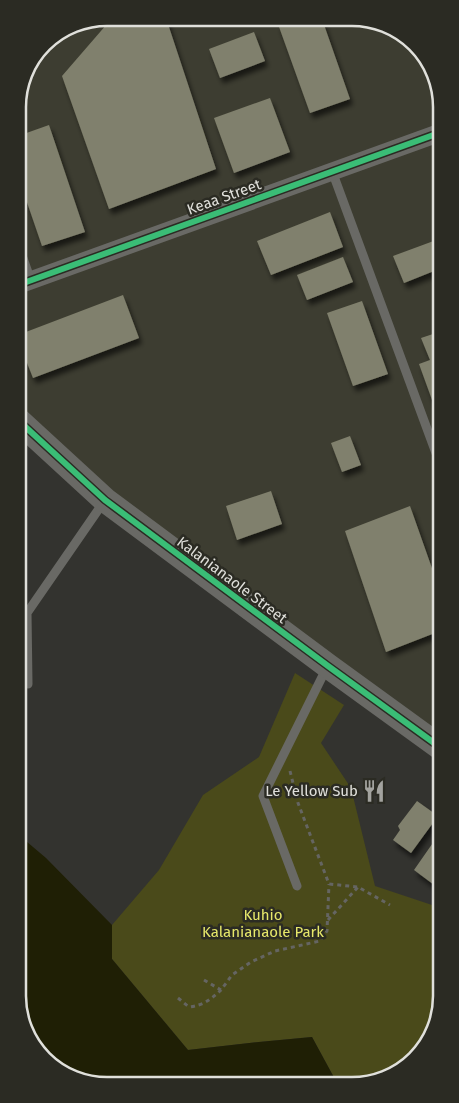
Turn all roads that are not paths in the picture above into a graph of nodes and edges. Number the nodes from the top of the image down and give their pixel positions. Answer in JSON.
{"nodes":[{"id":1,"x":433,"y":135,"type":"edge"},
{"id":2,"x":332,"y":171,"type":"junction"},
{"id":3,"x":26,"y":283,"type":"edge"},
{"id":4,"x":26,"y":427,"type":"edge"},
{"id":5,"x":433,"y":445,"type":"edge"},
{"id":6,"x":105,"y":500,"type":"junction"},
{"id":7,"x":26,"y":609,"type":"edge"},
{"id":8,"x":26,"y":656,"type":"edge"},
{"id":9,"x":328,"y":666,"type":"junction"},
{"id":10,"x":28,"y":684,"type":"dead end"},
{"id":11,"x":433,"y":743,"type":"edge"},
{"id":12,"x":297,"y":886,"type":"dead end"}],
"edges":[{"from":1,"to":2,"type":"street","name":"Keaa Street"},
{"from":2,"to":3,"type":"street","name":"Keaa Street"},
{"from":2,"to":5,"type":"lane"},
{"from":4,"to":6,"type":"main road","name":"Kalanianaole Street"},
{"from":6,"to":7,"type":"lane"},
{"from":6,"to":9,"type":"main road","name":"Kalanianaole Street"},
{"from":8,"to":10,"type":"lane"},
{"from":9,"to":11,"type":"main road","name":"Kalanianaole Street"},
{"from":9,"to":12,"type":"lane"}]}
